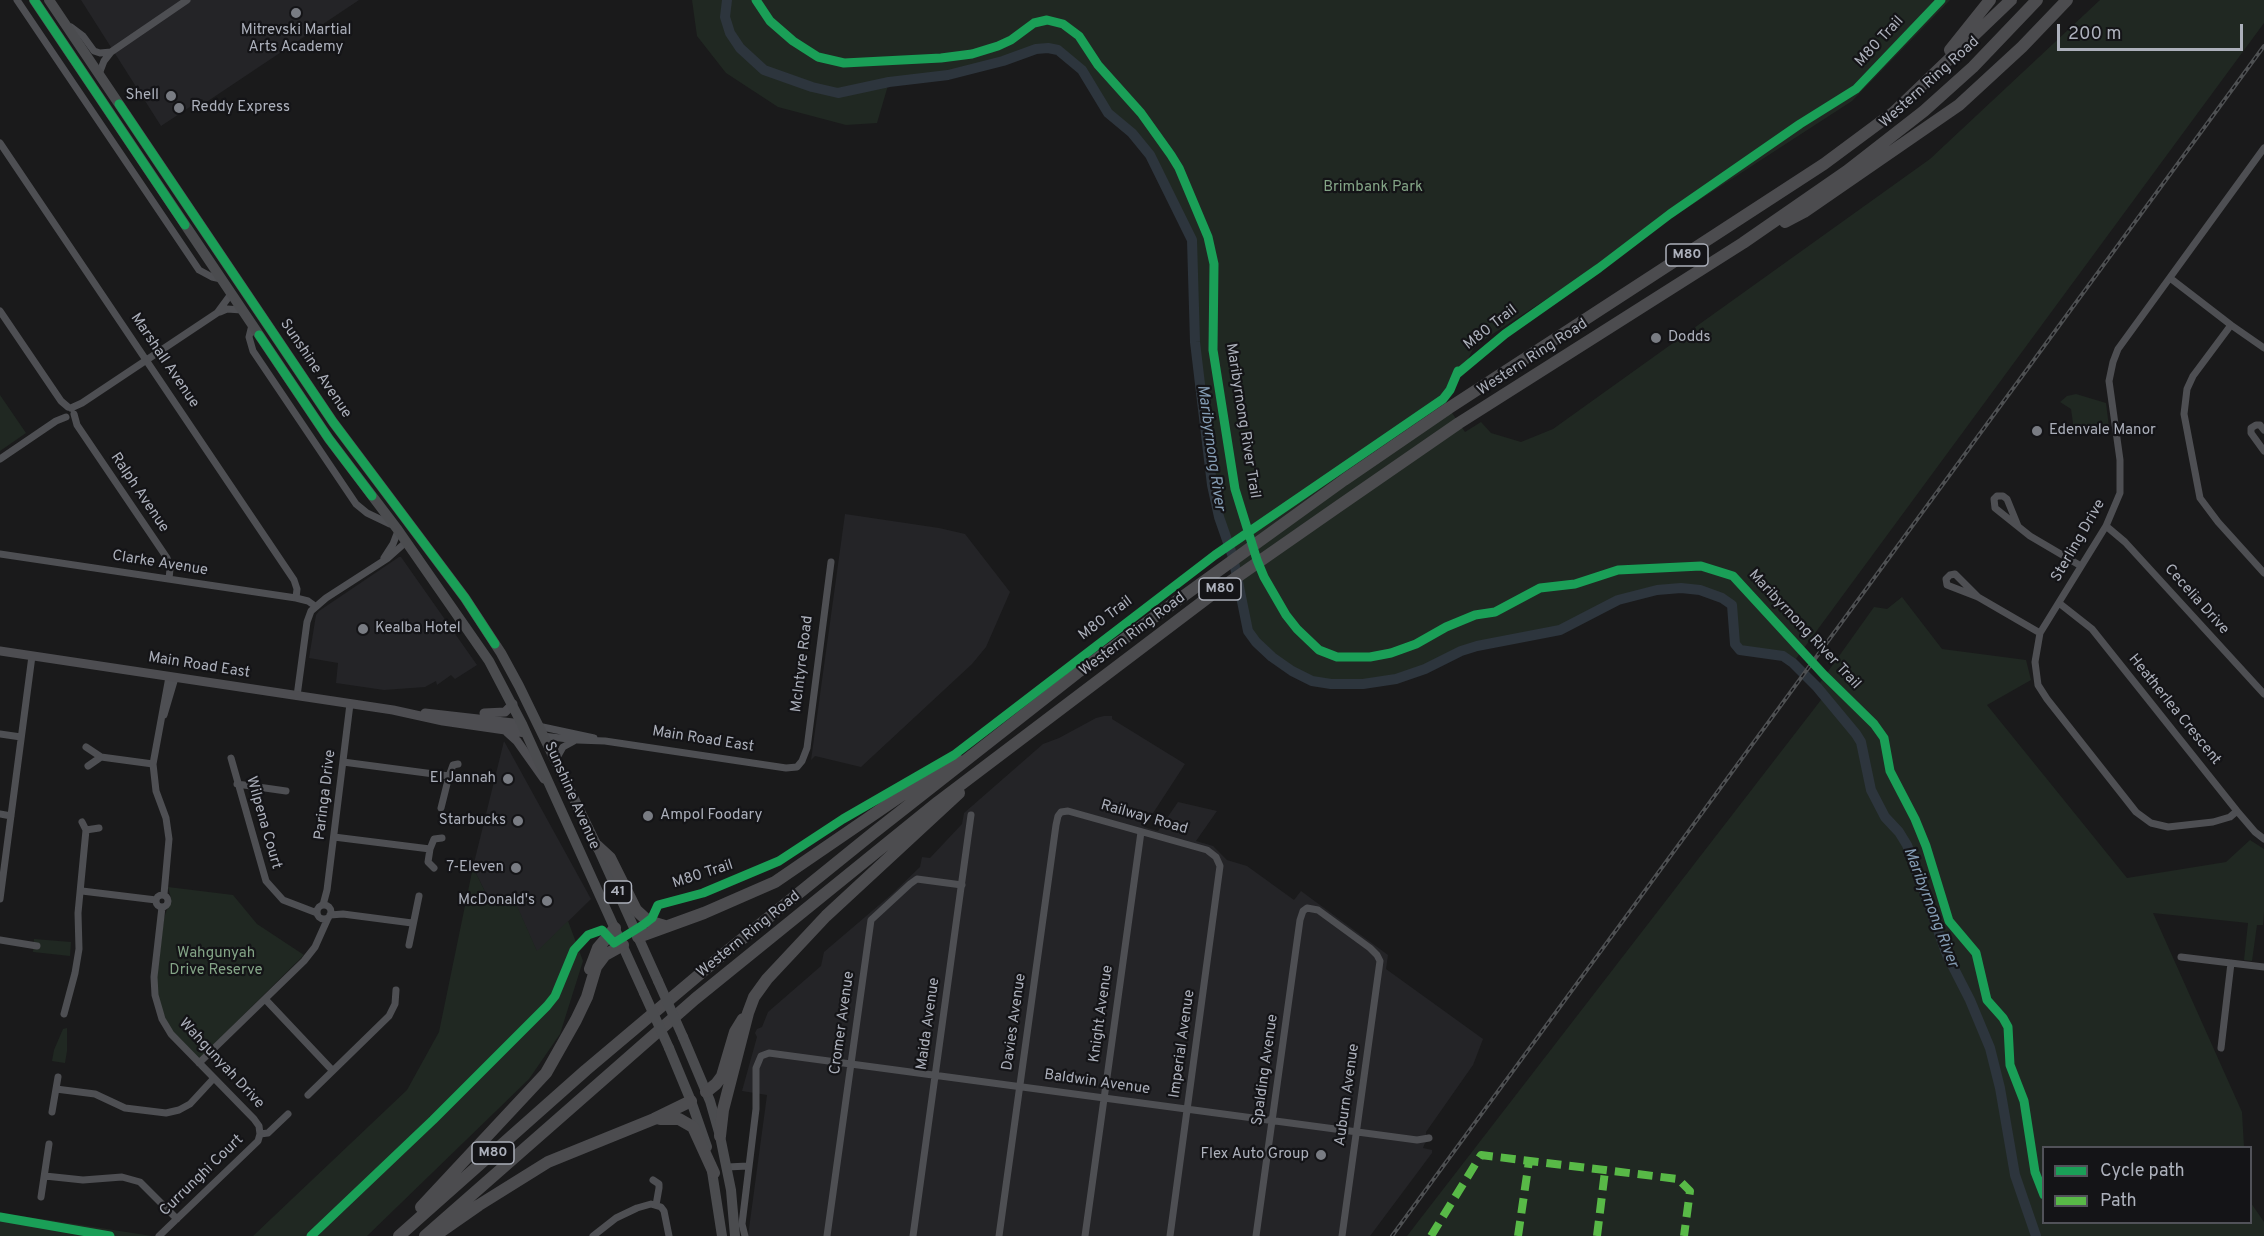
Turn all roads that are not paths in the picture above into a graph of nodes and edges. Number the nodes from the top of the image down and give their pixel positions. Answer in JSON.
{"nodes":[{"id":1,"x":17,"y":0,"type":"edge"},
{"id":2,"x":34,"y":0,"type":"edge"},
{"id":3,"x":49,"y":0,"type":"edge"},
{"id":4,"x":187,"y":0,"type":"edge"},
{"id":5,"x":1990,"y":0,"type":"edge"},
{"id":6,"x":2011,"y":0,"type":"edge"},
{"id":7,"x":2037,"y":0,"type":"edge"},
{"id":8,"x":2067,"y":0,"type":"edge"},
{"id":9,"x":64,"y":22,"type":"junction"},
{"id":10,"x":111,"y":52,"type":"junction"},
{"id":11,"x":81,"y":70,"type":"junction"},
{"id":12,"x":99,"y":74,"type":"junction"},
{"id":13,"x":1916,"y":90,"type":"junction"},
{"id":14,"x":0,"y":143,"type":"edge"},
{"id":15,"x":149,"y":148,"type":"junction"},
{"id":16,"x":2264,"y":148,"type":"edge"},
{"id":17,"x":173,"y":207,"type":"junction"},
{"id":18,"x":1743,"y":243,"type":"junction"},
{"id":19,"x":2170,"y":278,"type":"junction"},
{"id":20,"x":221,"y":279,"type":"junction"},
{"id":21,"x":243,"y":289,"type":"junction"},
{"id":22,"x":231,"y":294,"type":"junction"},
{"id":23,"x":242,"y":310,"type":"junction"},
{"id":24,"x":0,"y":311,"type":"edge"},
{"id":25,"x":217,"y":312,"type":"junction"},
{"id":26,"x":252,"y":325,"type":"junction"},
{"id":27,"x":2231,"y":325,"type":"junction"},
{"id":28,"x":2264,"y":348,"type":"edge"},
{"id":29,"x":274,"y":357,"type":"junction"},
{"id":30,"x":147,"y":361,"type":"junction"},
{"id":31,"x":69,"y":412,"type":"junction"},
{"id":32,"x":2264,"y":430,"type":"edge"},
{"id":33,"x":2264,"y":452,"type":"edge"},
{"id":34,"x":0,"y":459,"type":"edge"},
{"id":35,"x":379,"y":485,"type":"junction"},
{"id":36,"x":2018,"y":526,"type":"dead end"},
{"id":37,"x":2106,"y":526,"type":"junction"},
{"id":38,"x":397,"y":528,"type":"junction"},
{"id":39,"x":406,"y":542,"type":"junction"},
{"id":40,"x":394,"y":552,"type":"junction"},
{"id":41,"x":0,"y":554,"type":"edge"},
{"id":42,"x":415,"y":555,"type":"junction"},
{"id":43,"x":380,"y":562,"type":"junction"},
{"id":44,"x":831,"y":562,"type":"dead end"},
{"id":45,"x":2081,"y":566,"type":"junction"},
{"id":46,"x":2264,"y":573,"type":"edge"},
{"id":47,"x":169,"y":579,"type":"junction"},
{"id":48,"x":1978,"y":597,"type":"dead end"},
{"id":49,"x":296,"y":598,"type":"junction"},
{"id":50,"x":2059,"y":603,"type":"junction"},
{"id":51,"x":315,"y":606,"type":"junction"},
{"id":52,"x":2040,"y":633,"type":"junction"},
{"id":53,"x":0,"y":651,"type":"edge"},
{"id":54,"x":32,"y":656,"type":"junction"},
{"id":55,"x":172,"y":677,"type":"junction"},
{"id":56,"x":2264,"y":694,"type":"edge"},
{"id":57,"x":297,"y":696,"type":"junction"},
{"id":58,"x":350,"y":704,"type":"junction"},
{"id":59,"x":513,"y":704,"type":"junction"},
{"id":60,"x":393,"y":710,"type":"junction"},
{"id":61,"x":442,"y":714,"type":"junction"},
{"id":62,"x":524,"y":729,"type":"junction"},
{"id":63,"x":506,"y":731,"type":"junction"},
{"id":64,"x":540,"y":731,"type":"junction"},
{"id":65,"x":0,"y":734,"type":"edge"},
{"id":66,"x":21,"y":737,"type":"junction"},
{"id":67,"x":577,"y":740,"type":"junction"},
{"id":68,"x":605,"y":741,"type":"junction"},
{"id":69,"x":86,"y":747,"type":"dead end"},
{"id":70,"x":101,"y":757,"type":"junction"},
{"id":71,"x":963,"y":757,"type":"junction"},
{"id":72,"x":231,"y":758,"type":"dead end"},
{"id":73,"x":555,"y":761,"type":"junction"},
{"id":74,"x":343,"y":762,"type":"junction"},
{"id":75,"x":153,"y":764,"type":"junction"},
{"id":76,"x":458,"y":764,"type":"dead end"},
{"id":77,"x":987,"y":765,"type":"junction"},
{"id":78,"x":88,"y":766,"type":"dead end"},
{"id":79,"x":797,"y":767,"type":"joint"},
{"id":80,"x":449,"y":776,"type":"junction"},
{"id":81,"x":237,"y":783,"type":"junction"},
{"id":82,"x":549,"y":785,"type":"junction"},
{"id":83,"x":286,"y":791,"type":"dead end"},
{"id":84,"x":441,"y":808,"type":"dead end"},
{"id":85,"x":2237,"y":811,"type":"junction"},
{"id":86,"x":1061,"y":812,"type":"joint"},
{"id":87,"x":0,"y":814,"type":"edge"},
{"id":88,"x":971,"y":815,"type":"dead end"},
{"id":89,"x":11,"y":816,"type":"junction"},
{"id":90,"x":82,"y":822,"type":"dead end"},
{"id":91,"x":99,"y":828,"type":"dead end"},
{"id":92,"x":86,"y":830,"type":"junction"},
{"id":93,"x":1141,"y":832,"type":"junction"},
{"id":94,"x":334,"y":837,"type":"junction"},
{"id":95,"x":442,"y":838,"type":"dead end"},
{"id":96,"x":2264,"y":839,"type":"edge"},
{"id":97,"x":597,"y":846,"type":"junction"},
{"id":98,"x":430,"y":849,"type":"junction"},
{"id":99,"x":1216,"y":857,"type":"joint"},
{"id":100,"x":434,"y":868,"type":"dead end"},
{"id":101,"x":962,"y":885,"type":"junction"},
{"id":102,"x":82,"y":891,"type":"junction"},
{"id":103,"x":164,"y":894,"type":"junction"},
{"id":104,"x":419,"y":896,"type":"dead end"},
{"id":105,"x":0,"y":897,"type":"edge"},
{"id":106,"x":156,"y":900,"type":"junction"},
{"id":107,"x":162,"y":907,"type":"junction"},
{"id":108,"x":1305,"y":909,"type":"joint"},
{"id":109,"x":324,"y":911,"type":"junction"},
{"id":110,"x":412,"y":923,"type":"junction"},
{"id":111,"x":665,"y":926,"type":"junction"},
{"id":112,"x":615,"y":928,"type":"junction"},
{"id":113,"x":638,"y":937,"type":"junction"},
{"id":114,"x":0,"y":940,"type":"edge"},
{"id":115,"x":409,"y":945,"type":"dead end"},
{"id":116,"x":623,"y":945,"type":"junction"},
{"id":117,"x":37,"y":946,"type":"dead end"},
{"id":118,"x":2181,"y":957,"type":"dead end"},
{"id":119,"x":2231,"y":963,"type":"junction"},
{"id":120,"x":2264,"y":967,"type":"edge"},
{"id":121,"x":396,"y":990,"type":"dead end"},
{"id":122,"x":265,"y":999,"type":"junction"},
{"id":123,"x":747,"y":1013,"type":"junction"},
{"id":124,"x":64,"y":1014,"type":"dead end"},
{"id":125,"x":576,"y":1020,"type":"junction"},
{"id":126,"x":2221,"y":1048,"type":"dead end"},
{"id":127,"x":199,"y":1063,"type":"junction"},
{"id":128,"x":851,"y":1063,"type":"junction"},
{"id":129,"x":332,"y":1070,"type":"junction"},
{"id":130,"x":936,"y":1074,"type":"junction"},
{"id":131,"x":58,"y":1077,"type":"dead end"},
{"id":132,"x":214,"y":1078,"type":"junction"},
{"id":133,"x":1020,"y":1085,"type":"junction"},
{"id":134,"x":56,"y":1089,"type":"junction"},
{"id":135,"x":706,"y":1092,"type":"junction"},
{"id":136,"x":308,"y":1095,"type":"dead end"},
{"id":137,"x":1104,"y":1097,"type":"junction"},
{"id":138,"x":692,"y":1101,"type":"junction"},
{"id":139,"x":1188,"y":1109,"type":"junction"},
{"id":140,"x":52,"y":1113,"type":"dead end"},
{"id":141,"x":288,"y":1114,"type":"dead end"},
{"id":142,"x":654,"y":1119,"type":"junction"},
{"id":143,"x":1273,"y":1120,"type":"junction"},
{"id":144,"x":1357,"y":1132,"type":"junction"},
{"id":145,"x":260,"y":1134,"type":"junction"},
{"id":146,"x":720,"y":1136,"type":"junction"},
{"id":147,"x":1429,"y":1138,"type":"dead end"},
{"id":148,"x":49,"y":1144,"type":"dead end"},
{"id":149,"x":748,"y":1166,"type":"junction"},
{"id":150,"x":727,"y":1167,"type":"junction"},
{"id":151,"x":714,"y":1173,"type":"junction"},
{"id":152,"x":45,"y":1176,"type":"junction"},
{"id":153,"x":654,"y":1180,"type":"dead end"},
{"id":154,"x":41,"y":1197,"type":"dead end"},
{"id":155,"x":656,"y":1205,"type":"junction"},
{"id":156,"x":177,"y":1219,"type":"junction"},
{"id":157,"x":722,"y":1231,"type":"edge"},
{"id":158,"x":159,"y":1236,"type":"edge"},
{"id":159,"x":393,"y":1236,"type":"edge"},
{"id":160,"x":399,"y":1236,"type":"edge"},
{"id":161,"x":425,"y":1236,"type":"edge"},
{"id":162,"x":435,"y":1236,"type":"edge"},
{"id":163,"x":593,"y":1236,"type":"edge"},
{"id":164,"x":669,"y":1236,"type":"edge"},
{"id":165,"x":735,"y":1236,"type":"edge"},
{"id":166,"x":745,"y":1236,"type":"edge"},
{"id":167,"x":827,"y":1236,"type":"edge"},
{"id":168,"x":913,"y":1236,"type":"edge"},
{"id":169,"x":999,"y":1236,"type":"edge"},
{"id":170,"x":1085,"y":1236,"type":"edge"},
{"id":171,"x":1170,"y":1236,"type":"edge"},
{"id":172,"x":1256,"y":1236,"type":"edge"},
{"id":173,"x":1342,"y":1236,"type":"edge"}],
"edges":[{"from":1,"to":20,"type":"street"},
{"from":2,"to":11,"type":"main road","name":"Sunshine Avenue","number":"41"},
{"from":3,"to":9,"type":"main road","name":"Sunshine Avenue","number":"41"},
{"from":4,"to":10,"type":"street"},
{"from":5,"to":13,"type":"highway"},
{"from":6,"to":13,"type":"highway","name":"Western Ring Road","number":"M80"},
{"from":7,"to":18,"type":"highway","name":"Western Ring Road","number":"M80"},
{"from":8,"to":18,"type":"highway"},
{"from":9,"to":10,"type":"street"},
{"from":9,"to":12,"type":"main road","name":"Sunshine Avenue","number":"41"},
{"from":10,"to":12,"type":"street"},
{"from":11,"to":12,"type":"main road"},
{"from":11,"to":17,"type":"main road","name":"Sunshine Avenue","number":"41"},
{"from":12,"to":15,"type":"main road","name":"Sunshine Avenue","number":"41"},
{"from":13,"to":71,"type":"highway","name":"Western Ring Road","number":"M80"},
{"from":14,"to":30,"type":"street","name":"Marshall Avenue"},
{"from":15,"to":17,"type":"main road"},
{"from":15,"to":21,"type":"main road","name":"Sunshine Avenue","number":"41"},
{"from":16,"to":19,"type":"street","name":"Sterling Drive"},
{"from":17,"to":20,"type":"main road","name":"Sunshine Avenue","number":"41"},
{"from":18,"to":77,"type":"highway","name":"Western Ring Road","number":"M80"},
{"from":19,"to":27,"type":"street"},
{"from":19,"to":37,"type":"street","name":"Sterling Drive"},
{"from":20,"to":22,"type":"main road","name":"Sunshine Avenue","number":"41"},
{"from":21,"to":29,"type":"main road"},
{"from":21,"to":35,"type":"main road","name":"Sunshine Avenue","number":"41"},
{"from":22,"to":23,"type":"main road","name":"Sunshine Avenue","number":"41"},
{"from":22,"to":25,"type":"street"},
{"from":23,"to":25,"type":"street"},
{"from":23,"to":26,"type":"main road","name":"Sunshine Avenue","number":"41"},
{"from":24,"to":31,"type":"street","name":"Ralph Avenue"},
{"from":25,"to":30,"type":"street"},
{"from":26,"to":29,"type":"main road","name":"Sunshine Avenue","number":"41"},
{"from":26,"to":38,"type":"street"},
{"from":27,"to":28,"type":"street"},
{"from":27,"to":46,"type":"street"},
{"from":29,"to":38,"type":"main road","name":"Sunshine Avenue","number":"41"},
{"from":30,"to":31,"type":"street"},
{"from":30,"to":49,"type":"street","name":"Marshall Avenue"},
{"from":31,"to":34,"type":"street"},
{"from":31,"to":47,"type":"street","name":"Ralph Avenue"},
{"from":32,"to":33,"type":"street"},
{"from":35,"to":39,"type":"main road"},
{"from":35,"to":64,"type":"main road","name":"Sunshine Avenue","number":"41"},
{"from":36,"to":45,"type":"street"},
{"from":37,"to":45,"type":"street","name":"Sterling Drive"},
{"from":37,"to":56,"type":"street","name":"Cecelia Drive"},
{"from":38,"to":39,"type":"main road","name":"Sunshine Avenue","number":"41"},
{"from":38,"to":43,"type":"street"},
{"from":39,"to":40,"type":"street"},
{"from":39,"to":42,"type":"main road","name":"Sunshine Avenue","number":"41"},
{"from":40,"to":42,"type":"street"},
{"from":40,"to":43,"type":"street"},
{"from":41,"to":47,"type":"street","name":"Clarke Avenue"},
{"from":42,"to":59,"type":"main road","name":"Sunshine Avenue","number":"41"},
{"from":43,"to":51,"type":"street"},
{"from":44,"to":79,"type":"street","name":"McIntyre Road"},
{"from":45,"to":50,"type":"street","name":"Sterling Drive"},
{"from":47,"to":49,"type":"street","name":"Clarke Avenue"},
{"from":48,"to":52,"type":"street"},
{"from":49,"to":51,"type":"street","name":"Clarke Avenue"},
{"from":50,"to":52,"type":"street","name":"Sterling Drive"},
{"from":50,"to":85,"type":"street","name":"Heatherlea Crescent"},
{"from":51,"to":57,"type":"street"},
{"from":52,"to":85,"type":"street","name":"Sterling Drive"},
{"from":53,"to":54,"type":"main road","name":"Main Road East"},
{"from":54,"to":55,"type":"main road","name":"Main Road East"},
{"from":54,"to":66,"type":"street"},
{"from":55,"to":57,"type":"main road","name":"Main Road East"},
{"from":55,"to":75,"type":"street"},
{"from":57,"to":58,"type":"main road","name":"Main Road East"},
{"from":58,"to":60,"type":"main road","name":"Main Road East"},
{"from":58,"to":74,"type":"street","name":"Paringa Drive"},
{"from":59,"to":61,"type":"main road"},
{"from":59,"to":62,"type":"main road","name":"Sunshine Avenue","number":"41"},
{"from":60,"to":61,"type":"main road","name":"Main Road East"},
{"from":60,"to":63,"type":"main road","name":"Main Road East"},
{"from":61,"to":62,"type":"main road","name":"Main Road East"},
{"from":62,"to":63,"type":"main road","name":"Main Road East"},
{"from":62,"to":64,"type":"main road","name":"Main Road East"},
{"from":62,"to":82,"type":"main road","name":"Sunshine Avenue","number":"41"},
{"from":63,"to":82,"type":"main road"},
{"from":64,"to":67,"type":"street","name":"Main Road East"},
{"from":64,"to":68,"type":"street","name":"Main Road East"},
{"from":64,"to":73,"type":"main road","name":"Sunshine Avenue","number":"41"},
{"from":65,"to":66,"type":"street"},
{"from":66,"to":89,"type":"street"},
{"from":67,"to":68,"type":"street","name":"Main Road East"},
{"from":67,"to":73,"type":"street"},
{"from":68,"to":79,"type":"street","name":"Main Road East"},
{"from":69,"to":70,"type":"street"},
{"from":70,"to":75,"type":"street"},
{"from":70,"to":78,"type":"street"},
{"from":71,"to":111,"type":"highway"},
{"from":71,"to":160,"type":"highway","name":"Western Ring Road","number":"M80"},
{"from":72,"to":81,"type":"street","name":"Wilpena Court"},
{"from":73,"to":97,"type":"main road","name":"Sunshine Avenue","number":"41"},
{"from":74,"to":80,"type":"street"},
{"from":74,"to":94,"type":"street","name":"Paringa Drive"},
{"from":75,"to":103,"type":"street"},
{"from":76,"to":80,"type":"street"},
{"from":77,"to":123,"type":"highway"},
{"from":77,"to":161,"type":"highway","name":"Western Ring Road","number":"M80"},
{"from":80,"to":84,"type":"street"},
{"from":81,"to":83,"type":"street"},
{"from":81,"to":109,"type":"street","name":"Wilpena Court"},
{"from":82,"to":112,"type":"main road","name":"Sunshine Avenue","number":"41"},
{"from":85,"to":96,"type":"street","name":"Heatherlea Crescent"},
{"from":86,"to":93,"type":"street","name":"Railway Road"},
{"from":86,"to":133,"type":"street","name":"Davies Avenue"},
{"from":87,"to":89,"type":"street"},
{"from":88,"to":101,"type":"street","name":"Maida Avenue"},
{"from":89,"to":105,"type":"street"},
{"from":90,"to":92,"type":"street"},
{"from":91,"to":92,"type":"street"},
{"from":92,"to":102,"type":"street"},
{"from":93,"to":99,"type":"street","name":"Railway Road"},
{"from":93,"to":137,"type":"street","name":"Knight Avenue"},
{"from":94,"to":98,"type":"street"},
{"from":94,"to":109,"type":"street","name":"Paringa Drive"},
{"from":95,"to":98,"type":"street"},
{"from":97,"to":111,"type":"highway"},
{"from":97,"to":113,"type":"main road","name":"Sunshine Avenue","number":"41"},
{"from":98,"to":100,"type":"street"},
{"from":99,"to":139,"type":"street","name":"Imperial Avenue"},
{"from":101,"to":128,"type":"street","name":"Cromer Avenue"},
{"from":101,"to":130,"type":"street","name":"Maida Avenue"},
{"from":102,"to":106,"type":"street"},
{"from":102,"to":124,"type":"street"},
{"from":103,"to":106,"type":"street"},
{"from":103,"to":107,"type":"street"},
{"from":104,"to":110,"type":"street"},
{"from":106,"to":107,"type":"street"},
{"from":107,"to":127,"type":"street","name":"Wahgunyah Drive"},
{"from":108,"to":143,"type":"street","name":"Spalding Avenue"},
{"from":108,"to":144,"type":"street","name":"Auburn Avenue"},
{"from":109,"to":110,"type":"street","name":"Wilpena Court"},
{"from":109,"to":122,"type":"street","name":"Paringa Drive"},
{"from":110,"to":115,"type":"street"},
{"from":111,"to":113,"type":"highway"},
{"from":112,"to":116,"type":"main road","name":"Sunshine Avenue","number":"41"},
{"from":112,"to":125,"type":"highway"},
{"from":113,"to":116,"type":"main road"},
{"from":113,"to":135,"type":"main road","name":"Sunshine Avenue","number":"41","bridge":true},
{"from":114,"to":117,"type":"street"},
{"from":116,"to":125,"type":"highway"},
{"from":116,"to":138,"type":"main road","name":"Sunshine Avenue","number":"41","bridge":true},
{"from":118,"to":119,"type":"street"},
{"from":119,"to":120,"type":"street"},
{"from":119,"to":126,"type":"street"},
{"from":121,"to":129,"type":"street"},
{"from":122,"to":127,"type":"street","name":"Paringa Drive"},
{"from":122,"to":129,"type":"street"},
{"from":123,"to":135,"type":"highway"},
{"from":123,"to":146,"type":"highway"},
{"from":125,"to":159,"type":"highway"},
{"from":127,"to":132,"type":"street","name":"Wahgunyah Drive"},
{"from":128,"to":130,"type":"street","name":"Baldwin Avenue"},
{"from":128,"to":149,"type":"street","name":"Baldwin Avenue"},
{"from":128,"to":167,"type":"street","name":"Cromer Avenue"},
{"from":129,"to":136,"type":"street"},
{"from":130,"to":133,"type":"street","name":"Baldwin Avenue"},
{"from":130,"to":168,"type":"street","name":"Maida Avenue"},
{"from":131,"to":134,"type":"street"},
{"from":132,"to":134,"type":"street"},
{"from":132,"to":145,"type":"street","name":"Wahgunyah Drive"},
{"from":133,"to":137,"type":"street","name":"Baldwin Avenue"},
{"from":133,"to":169,"type":"street","name":"Davies Avenue"},
{"from":134,"to":140,"type":"street"},
{"from":135,"to":138,"type":"main road"},
{"from":135,"to":146,"type":"main road","name":"Sunshine Avenue","number":"41"},
{"from":137,"to":139,"type":"street","name":"Baldwin Avenue"},
{"from":137,"to":170,"type":"street","name":"Knight Avenue"},
{"from":138,"to":142,"type":"highway"},
{"from":138,"to":151,"type":"main road","name":"Sunshine Avenue","number":"41"},
{"from":139,"to":143,"type":"street","name":"Baldwin Avenue"},
{"from":139,"to":171,"type":"street","name":"Imperial Avenue"},
{"from":141,"to":145,"type":"street","name":"Currunghi Court"},
{"from":142,"to":151,"type":"highway"},
{"from":142,"to":162,"type":"highway"},
{"from":143,"to":144,"type":"street","name":"Baldwin Avenue"},
{"from":143,"to":172,"type":"street","name":"Spalding Avenue"},
{"from":144,"to":147,"type":"street","name":"Baldwin Avenue"},
{"from":144,"to":173,"type":"street","name":"Auburn Avenue"},
{"from":145,"to":156,"type":"street","name":"Currunghi Court"},
{"from":146,"to":150,"type":"main road","name":"Sunshine Avenue","number":"41"},
{"from":148,"to":152,"type":"street"},
{"from":149,"to":150,"type":"street"},
{"from":149,"to":166,"type":"street"},
{"from":150,"to":157,"type":"main road"},
{"from":150,"to":165,"type":"main road","number":"41"},
{"from":151,"to":157,"type":"main road","name":"Sunshine Avenue","number":"41"},
{"from":152,"to":154,"type":"street"},
{"from":152,"to":156,"type":"street"},
{"from":153,"to":155,"type":"street"},
{"from":155,"to":163,"type":"street"},
{"from":155,"to":164,"type":"street"},
{"from":156,"to":158,"type":"street","name":"Currunghi Court"}]}
